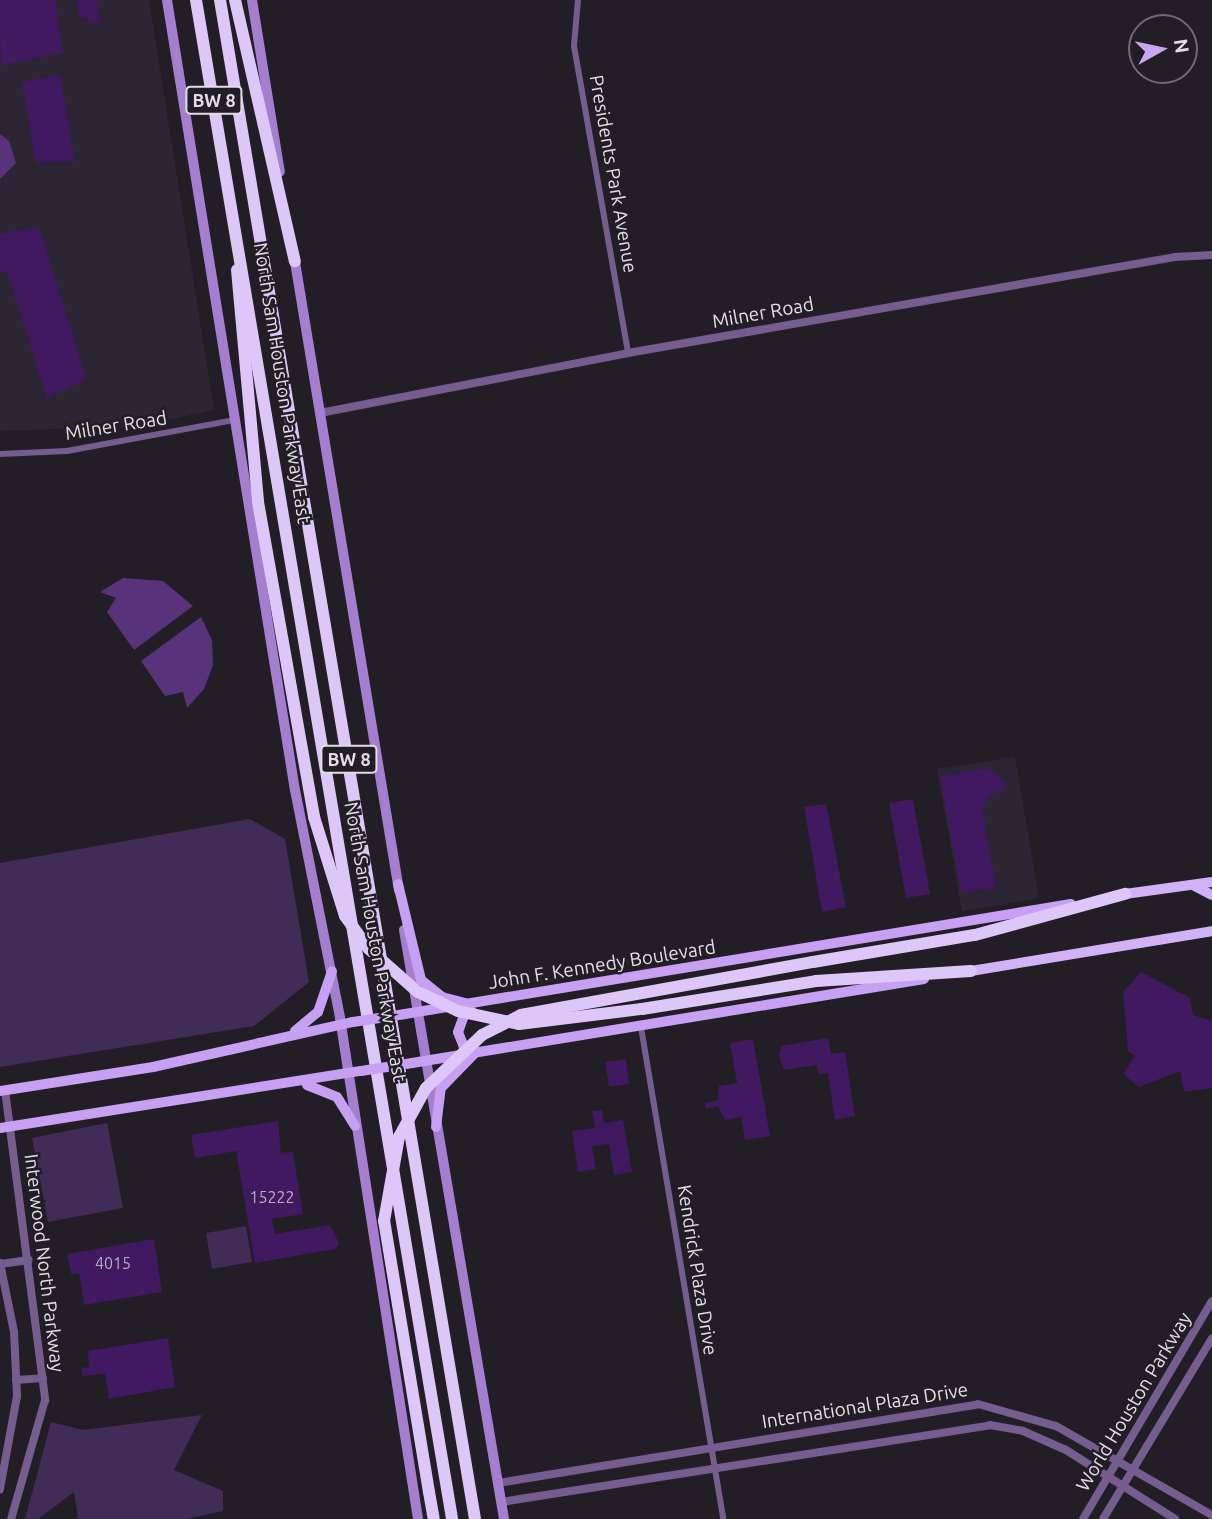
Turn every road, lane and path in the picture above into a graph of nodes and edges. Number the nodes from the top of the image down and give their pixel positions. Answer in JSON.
{"nodes":[{"id":1,"x":167,"y":0,"type":"edge"},
{"id":2,"x":196,"y":0,"type":"edge"},
{"id":3,"x":220,"y":0,"type":"edge"},
{"id":4,"x":235,"y":0,"type":"edge"},
{"id":5,"x":252,"y":0,"type":"edge"},
{"id":6,"x":578,"y":0,"type":"edge"},
{"id":7,"x":233,"y":200,"type":"junction"},
{"id":8,"x":1212,"y":255,"type":"edge"},
{"id":9,"x":295,"y":261,"type":"junction"},
{"id":10,"x":628,"y":353,"type":"junction"},
{"id":11,"x":320,"y":412,"type":"junction"},
{"id":12,"x":235,"y":420,"type":"junction"},
{"id":13,"x":0,"y":454,"type":"edge"},
{"id":14,"x":1212,"y":882,"type":"edge"},
{"id":15,"x":398,"y":884,"type":"junction"},
{"id":16,"x":1192,"y":885,"type":"junction"},
{"id":17,"x":1125,"y":894,"type":"junction"},
{"id":18,"x":1212,"y":895,"type":"edge"},
{"id":19,"x":1212,"y":921,"type":"edge"},
{"id":20,"x":1212,"y":931,"type":"edge"},
{"id":21,"x":1198,"y":933,"type":"junction"},
{"id":22,"x":332,"y":971,"type":"junction"},
{"id":23,"x":971,"y":971,"type":"junction"},
{"id":24,"x":546,"y":991,"type":"junction"},
{"id":25,"x":470,"y":1004,"type":"junction"},
{"id":26,"x":411,"y":1013,"type":"junction"},
{"id":27,"x":341,"y":1024,"type":"junction"},
{"id":28,"x":641,"y":1027,"type":"junction"},
{"id":29,"x":291,"y":1034,"type":"junction"},
{"id":30,"x":477,"y":1052,"type":"junction"},
{"id":31,"x":424,"y":1061,"type":"junction"},
{"id":32,"x":346,"y":1074,"type":"junction"},
{"id":33,"x":293,"y":1083,"type":"junction"},
{"id":34,"x":3,"y":1091,"type":"edge"},
{"id":35,"x":355,"y":1126,"type":"junction"},
{"id":36,"x":5,"y":1127,"type":"edge"},
{"id":37,"x":436,"y":1127,"type":"junction"},
{"id":38,"x":29,"y":1260,"type":"junction"},
{"id":39,"x":0,"y":1264,"type":"edge"},
{"id":40,"x":1212,"y":1301,"type":"edge"},
{"id":41,"x":1212,"y":1338,"type":"edge"},
{"id":42,"x":1181,"y":1353,"type":"junction"},
{"id":43,"x":1196,"y":1365,"type":"junction"},
{"id":44,"x":43,"y":1378,"type":"junction"},
{"id":45,"x":16,"y":1380,"type":"junction"},
{"id":46,"x":996,"y":1406,"type":"junction"},
{"id":47,"x":851,"y":1423,"type":"junction"},
{"id":48,"x":990,"y":1425,"type":"junction"},
{"id":49,"x":854,"y":1442,"type":"junction"},
{"id":50,"x":710,"y":1447,"type":"junction"},
{"id":51,"x":1117,"y":1460,"type":"junction"},
{"id":52,"x":713,"y":1465,"type":"junction"},
{"id":53,"x":1133,"y":1470,"type":"junction"},
{"id":54,"x":1108,"y":1477,"type":"junction"},
{"id":55,"x":498,"y":1483,"type":"junction"},
{"id":56,"x":1122,"y":1487,"type":"junction"},
{"id":57,"x":0,"y":1489,"type":"edge"},
{"id":58,"x":501,"y":1502,"type":"junction"},
{"id":59,"x":1212,"y":1515,"type":"edge"},
{"id":60,"x":11,"y":1519,"type":"edge"},
{"id":61,"x":418,"y":1519,"type":"edge"},
{"id":62,"x":434,"y":1519,"type":"edge"},
{"id":63,"x":452,"y":1519,"type":"edge"},
{"id":64,"x":475,"y":1519,"type":"edge"},
{"id":65,"x":504,"y":1519,"type":"edge"},
{"id":66,"x":723,"y":1519,"type":"edge"},
{"id":67,"x":1083,"y":1519,"type":"edge"},
{"id":68,"x":1104,"y":1519,"type":"edge"},
{"id":69,"x":1174,"y":1519,"type":"edge"}],
"edges":[{"from":1,"to":12,"type":"main road"},
{"from":2,"to":7,"type":"highway","name":"North Sam Houston Parkway East","number":"BW 8"},
{"from":3,"to":64,"type":"highway","name":"North Sam Houston Parkway East","number":"BW 8"},
{"from":4,"to":9,"type":"highway"},
{"from":5,"to":9,"type":"main road","name":"North Sam Houston Parkway East"},
{"from":6,"to":10,"type":"street","name":"Presidents Park Avenue"},
{"from":7,"to":23,"type":"highway","bridge":true},
{"from":7,"to":63,"type":"highway","name":"North Sam Houston Parkway East","number":"BW 8"},
{"from":8,"to":10,"type":"street","name":"Milner Road"},
{"from":9,"to":11,"type":"main road","name":"North Sam Houston Parkway East"},
{"from":10,"to":11,"type":"street","name":"Milner Road"},
{"from":11,"to":15,"type":"main road","name":"North Sam Houston Parkway East"},
{"from":12,"to":13,"type":"street","name":"Milner Road"},
{"from":12,"to":22,"type":"main road"},
{"from":14,"to":16,"type":"highway","name":"John F. Kennedy Boulevard"},
{"from":15,"to":25,"type":"main road"},
{"from":15,"to":26,"type":"main road","name":"North Sam Houston Parkway East"},
{"from":16,"to":17,"type":"highway","name":"John F. Kennedy Boulevard"},
{"from":16,"to":18,"type":"highway"},
{"from":17,"to":24,"type":"main road","name":"John F. Kennedy Boulevard"},
{"from":17,"to":62,"type":"highway","bridge":true},
{"from":19,"to":21,"type":"highway"},
{"from":20,"to":21,"type":"highway"},
{"from":21,"to":23,"type":"highway"},
{"from":22,"to":27,"type":"main road"},
{"from":22,"to":29,"type":"main road"},
{"from":23,"to":28,"type":"main road"},
{"from":24,"to":25,"type":"main road","name":"John F. Kennedy Boulevard"},
{"from":24,"to":30,"type":"main road"},
{"from":25,"to":26,"type":"main road","name":"John F. Kennedy Boulevard"},
{"from":26,"to":27,"type":"main road","name":"John F. Kennedy Boulevard","bridge":true},
{"from":26,"to":31,"type":"main road","name":"North Sam Houston Parkway East"},
{"from":27,"to":29,"type":"main road","name":"John F. Kennedy Boulevard"},
{"from":27,"to":32,"type":"main road"},
{"from":28,"to":30,"type":"main road"},
{"from":28,"to":50,"type":"street","name":"Kendrick Plaza Drive"},
{"from":29,"to":34,"type":"main road","name":"John F. Kennedy Boulevard"},
{"from":30,"to":31,"type":"main road"},
{"from":30,"to":37,"type":"main road"},
{"from":31,"to":32,"type":"main road","bridge":true},
{"from":31,"to":37,"type":"main road","name":"North Sam Houston Parkway East"},
{"from":32,"to":33,"type":"main road"},
{"from":32,"to":35,"type":"main road"},
{"from":33,"to":35,"type":"main road"},
{"from":33,"to":36,"type":"main road"},
{"from":34,"to":36,"type":"street","name":"Interwood North Parkway"},
{"from":35,"to":61,"type":"main road"},
{"from":36,"to":38,"type":"street","name":"Interwood North Parkway"},
{"from":37,"to":55,"type":"main road","name":"North Sam Houston Parkway East"},
{"from":38,"to":39,"type":"street"},
{"from":38,"to":44,"type":"street","name":"Interwood North Parkway"},
{"from":39,"to":45,"type":"street","name":"Interwood North Parkway"},
{"from":40,"to":42,"type":"street","name":"World Houston Parkway"},
{"from":41,"to":43,"type":"street","name":"World Houston Parkway"},
{"from":42,"to":43,"type":"street"},
{"from":42,"to":51,"type":"street","name":"World Houston Parkway"},
{"from":43,"to":53,"type":"street","name":"World Houston Parkway"},
{"from":44,"to":45,"type":"street"},
{"from":44,"to":60,"type":"street","name":"Interwood North Parkway"},
{"from":45,"to":57,"type":"street","name":"Interwood North Parkway"},
{"from":46,"to":47,"type":"street","name":"International Plaza Drive"},
{"from":46,"to":48,"type":"street"},
{"from":46,"to":51,"type":"street","name":"International Plaza Drive"},
{"from":47,"to":49,"type":"street"},
{"from":47,"to":50,"type":"street","name":"International Plaza Drive"},
{"from":48,"to":49,"type":"street","name":"International Plaza Drive"},
{"from":48,"to":54,"type":"street","name":"International Plaza Drive"},
{"from":49,"to":52,"type":"street","name":"International Plaza Drive"},
{"from":50,"to":52,"type":"street","name":"Kendrick Plaza Drive"},
{"from":50,"to":55,"type":"street","name":"International Plaza Drive"},
{"from":51,"to":53,"type":"street","name":"International Plaza Drive"},
{"from":51,"to":54,"type":"street","name":"World Houston Parkway"},
{"from":52,"to":58,"type":"street","name":"International Plaza Drive"},
{"from":52,"to":66,"type":"street","name":"Kendrick Plaza Drive"},
{"from":53,"to":56,"type":"street","name":"World Houston Parkway"},
{"from":53,"to":59,"type":"street","name":"International Plaza Drive"},
{"from":54,"to":56,"type":"street","name":"International Plaza Drive"},
{"from":54,"to":67,"type":"street","name":"World Houston Parkway"},
{"from":55,"to":58,"type":"main road","name":"North Sam Houston Parkway East"},
{"from":56,"to":68,"type":"street","name":"World Houston Parkway"},
{"from":56,"to":69,"type":"street","name":"International Plaza Drive"},
{"from":58,"to":65,"type":"main road","name":"North Sam Houston Parkway East"}]}
